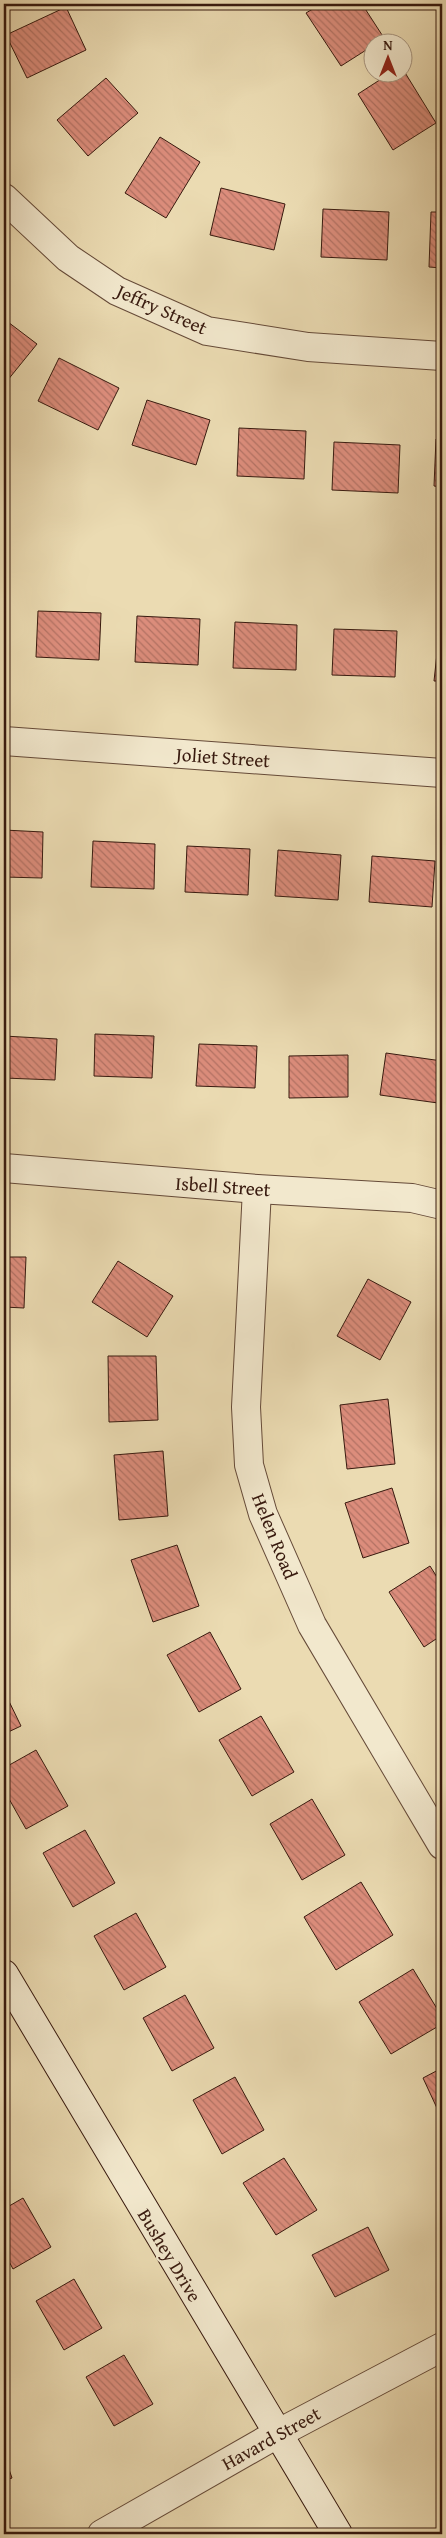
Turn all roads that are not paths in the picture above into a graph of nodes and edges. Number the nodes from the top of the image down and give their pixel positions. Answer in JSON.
{"nodes":[{"id":1,"x":4,"y":198,"type":"edge"},
{"id":2,"x":442,"y":356,"type":"edge"},
{"id":3,"x":4,"y":741,"type":"edge"},
{"id":4,"x":442,"y":772,"type":"edge"},
{"id":5,"x":4,"y":1168,"type":"edge"},
{"id":6,"x":257,"y":1188,"type":"junction"},
{"id":7,"x":442,"y":1205,"type":"edge"},
{"id":8,"x":442,"y":1845,"type":"edge"},
{"id":9,"x":4,"y":1974,"type":"edge"},
{"id":10,"x":442,"y":2347,"type":"edge"},
{"id":11,"x":277,"y":2434,"type":"junction"},
{"id":12,"x":102,"y":2534,"type":"edge"},
{"id":13,"x":338,"y":2534,"type":"edge"}],
"edges":[{"from":1,"to":2,"type":"street","name":"Jeffry Street"},
{"from":3,"to":4,"type":"street","name":"Joliet Street"},
{"from":5,"to":6,"type":"street","name":"Isbell Street"},
{"from":6,"to":7,"type":"street","name":"Isbell Street"},
{"from":6,"to":8,"type":"street","name":"Helen Road"},
{"from":9,"to":11,"type":"street","name":"Bushey Drive"},
{"from":10,"to":11,"type":"street","name":"Havard Street"},
{"from":11,"to":12,"type":"street","name":"Havard Street"},
{"from":11,"to":13,"type":"street","name":"Bushey Drive"}]}
